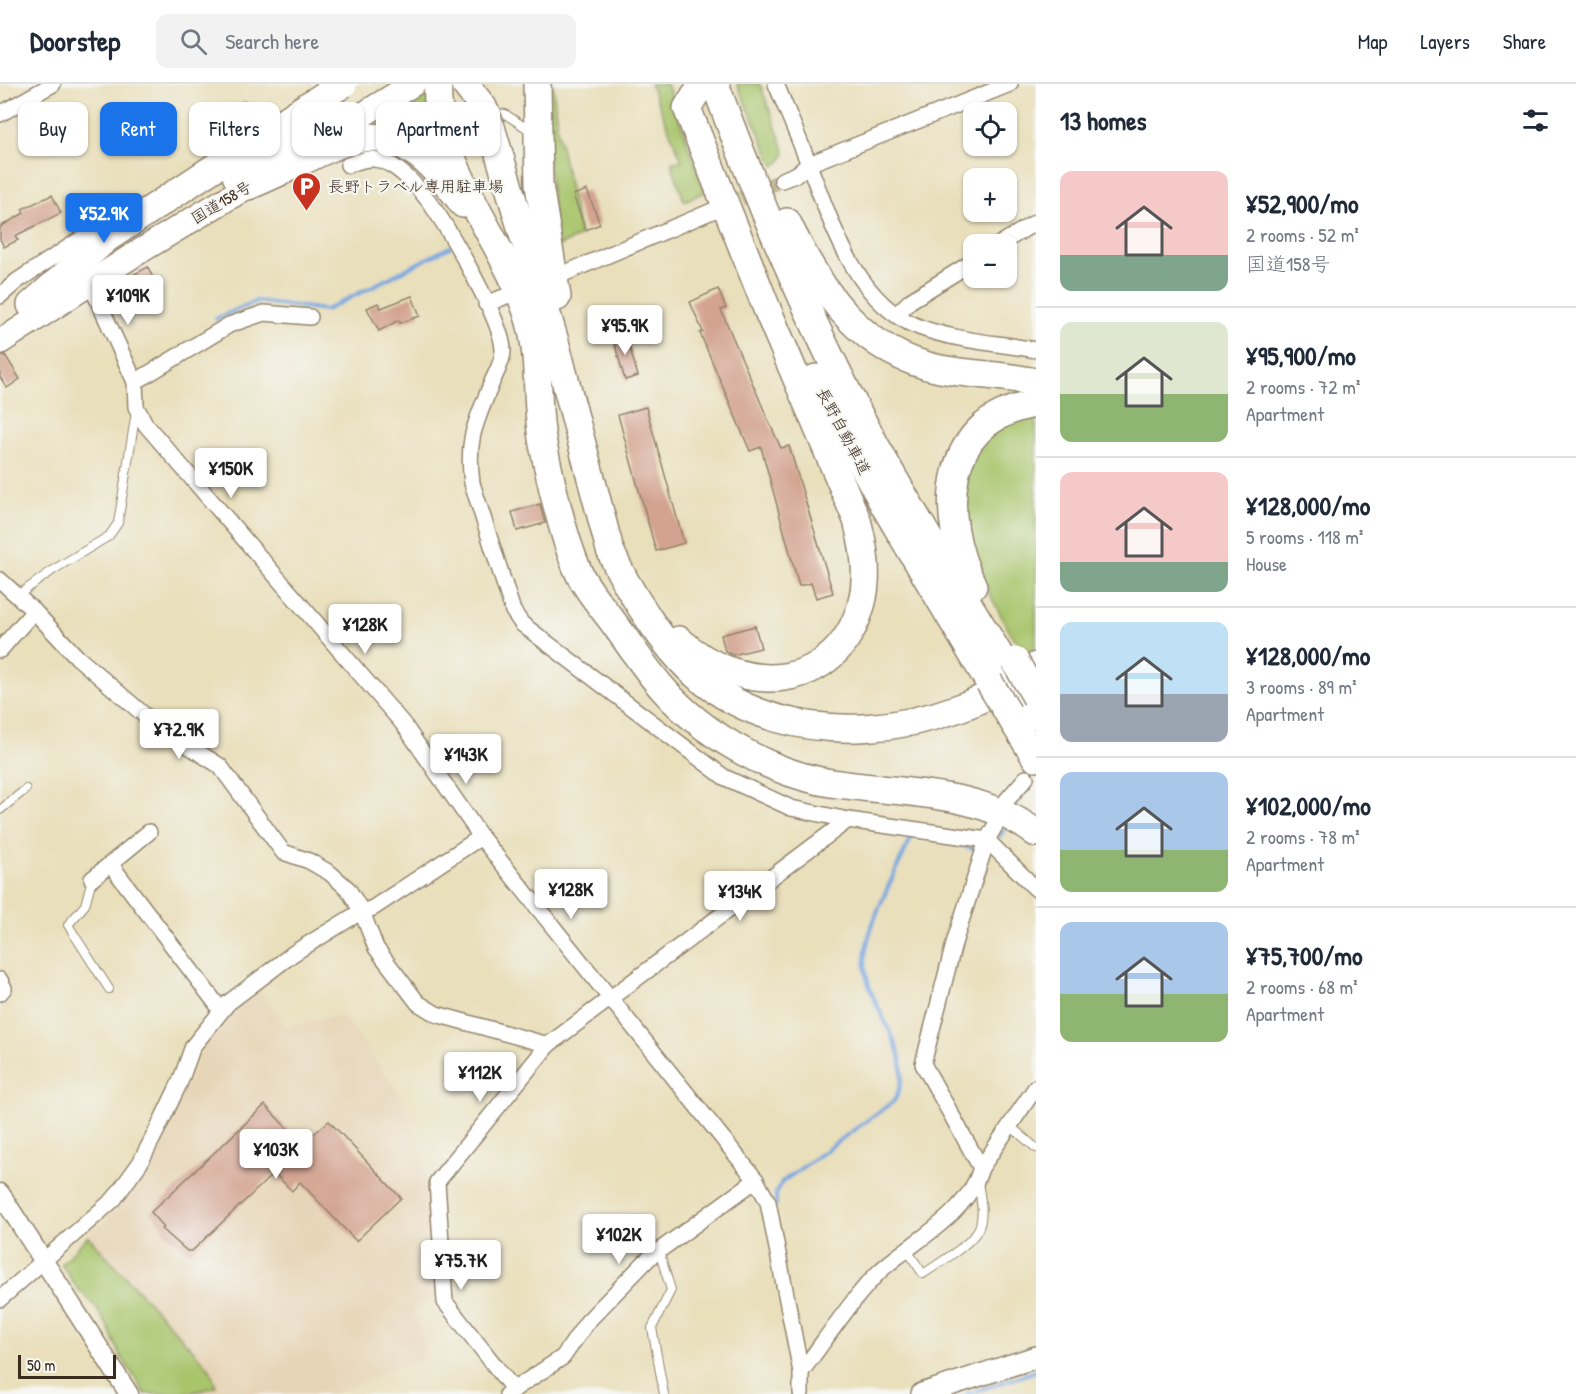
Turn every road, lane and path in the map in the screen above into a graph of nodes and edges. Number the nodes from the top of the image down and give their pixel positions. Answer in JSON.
{"nodes":[{"id":1,"x":53,"y":84,"type":"edge"},
{"id":2,"x":343,"y":84,"type":"edge"},
{"id":3,"x":382,"y":84,"type":"edge"},
{"id":4,"x":413,"y":84,"type":"edge"},
{"id":5,"x":438,"y":84,"type":"edge"},
{"id":6,"x":465,"y":84,"type":"edge"},
{"id":7,"x":537,"y":84,"type":"edge"},
{"id":8,"x":725,"y":84,"type":"edge"},
{"id":9,"x":777,"y":84,"type":"edge"},
{"id":10,"x":1010,"y":84,"type":"edge"},
{"id":11,"x":700,"y":88,"type":"edge"},
{"id":12,"x":311,"y":94,"type":"edge"},
{"id":13,"x":330,"y":102,"type":"edge"},
{"id":14,"x":353,"y":102,"type":"edge"},
{"id":15,"x":0,"y":114,"type":"edge"},
{"id":16,"x":536,"y":135,"type":"junction"},
{"id":17,"x":292,"y":141,"type":"edge"},
{"id":18,"x":809,"y":164,"type":"junction"},
{"id":19,"x":348,"y":165,"type":"dead end"},
{"id":20,"x":460,"y":176,"type":"junction"},
{"id":21,"x":782,"y":180,"type":"tunnel mouth"},
{"id":22,"x":248,"y":186,"type":"junction"},
{"id":23,"x":717,"y":209,"type":"tunnel mouth"},
{"id":24,"x":1036,"y":222,"type":"edge"},
{"id":25,"x":1016,"y":234,"type":"edge"},
{"id":26,"x":510,"y":268,"type":"junction"},
{"id":27,"x":963,"y":268,"type":"edge"},
{"id":28,"x":563,"y":274,"type":"dead end"},
{"id":29,"x":90,"y":283,"type":"junction"},
{"id":30,"x":509,"y":295,"type":"dead end"},
{"id":31,"x":0,"y":296,"type":"edge"},
{"id":32,"x":486,"y":304,"type":"junction"},
{"id":33,"x":31,"y":305,"type":"junction"},
{"id":34,"x":897,"y":314,"type":"junction"},
{"id":35,"x":310,"y":317,"type":"dead end"},
{"id":36,"x":0,"y":325,"type":"edge"},
{"id":37,"x":0,"y":342,"type":"edge"},
{"id":38,"x":1036,"y":350,"type":"edge"},
{"id":39,"x":135,"y":382,"type":"junction"},
{"id":40,"x":1036,"y":382,"type":"edge"},
{"id":41,"x":1036,"y":404,"type":"edge"},
{"id":42,"x":136,"y":407,"type":"junction"},
{"id":43,"x":579,"y":434,"type":"junction"},
{"id":44,"x":623,"y":576,"type":"junction"},
{"id":45,"x":0,"y":580,"type":"edge"},
{"id":46,"x":17,"y":596,"type":"junction"},
{"id":47,"x":601,"y":605,"type":"junction"},
{"id":48,"x":34,"y":611,"type":"junction"},
{"id":49,"x":0,"y":650,"type":"edge"},
{"id":50,"x":1012,"y":669,"type":"edge"},
{"id":51,"x":1029,"y":702,"type":"edge"},
{"id":52,"x":1031,"y":768,"type":"edge"},
{"id":53,"x":26,"y":789,"type":"dead end"},
{"id":54,"x":1006,"y":801,"type":"dead end"},
{"id":55,"x":0,"y":810,"type":"edge"},
{"id":56,"x":848,"y":820,"type":"junction"},
{"id":57,"x":149,"y":832,"type":"dead end"},
{"id":58,"x":991,"y":833,"type":"junction"},
{"id":59,"x":1036,"y":833,"type":"edge"},
{"id":60,"x":481,"y":837,"type":"junction"},
{"id":61,"x":111,"y":865,"type":"junction"},
{"id":62,"x":92,"y":879,"type":"joint"},
{"id":63,"x":1036,"y":889,"type":"edge"},
{"id":64,"x":362,"y":912,"type":"junction"},
{"id":65,"x":0,"y":980,"type":"edge"},
{"id":66,"x":109,"y":989,"type":"dead end"},
{"id":67,"x":0,"y":993,"type":"edge"},
{"id":68,"x":612,"y":998,"type":"junction"},
{"id":69,"x":221,"y":1010,"type":"junction"},
{"id":70,"x":549,"y":1045,"type":"junction"},
{"id":71,"x":1036,"y":1086,"type":"edge"},
{"id":72,"x":1009,"y":1125,"type":"junction"},
{"id":73,"x":1036,"y":1148,"type":"edge"},
{"id":74,"x":979,"y":1174,"type":"junction"},
{"id":75,"x":756,"y":1180,"type":"junction"},
{"id":76,"x":0,"y":1193,"type":"edge"},
{"id":77,"x":908,"y":1250,"type":"junction"},
{"id":78,"x":658,"y":1251,"type":"junction"},
{"id":79,"x":44,"y":1262,"type":"junction"},
{"id":80,"x":0,"y":1299,"type":"edge"},
{"id":81,"x":1036,"y":1357,"type":"edge"},
{"id":82,"x":801,"y":1372,"type":"junction"},
{"id":83,"x":510,"y":1392,"type":"edge"},
{"id":84,"x":129,"y":1394,"type":"edge"},
{"id":85,"x":664,"y":1394,"type":"edge"},
{"id":86,"x":801,"y":1394,"type":"edge"},
{"id":87,"x":922,"y":1394,"type":"edge"}],
"edges":[{"from":1,"to":15,"type":"street"},
{"from":2,"to":12,"type":"highway","bridge":true},
{"from":3,"to":14,"type":"highway","name":"国道158号"},
{"from":4,"to":22,"type":"highway","name":"国道158号"},
{"from":5,"to":20,"type":"highway"},
{"from":6,"to":43,"type":"highway","bridge":true},
{"from":7,"to":16,"type":"highway"},
{"from":8,"to":40,"type":"highway"},
{"from":9,"to":18,"type":"street"},
{"from":10,"to":18,"type":"street"},
{"from":11,"to":44,"type":"highway"},
{"from":11,"to":50,"type":"highway","name":"長野自動車道"},
{"from":12,"to":13,"type":"street"},
{"from":12,"to":31,"type":"street"},
{"from":12,"to":33,"type":"highway"},
{"from":16,"to":20,"type":"lane"},
{"from":16,"to":43,"type":"highway"},
{"from":17,"to":33,"type":"highway","name":"国道158号"},
{"from":18,"to":21,"type":"street"},
{"from":18,"to":34,"type":"street"},
{"from":19,"to":32,"type":"street"},
{"from":20,"to":26,"type":"highway"},
{"from":22,"to":26,"type":"highway"},
{"from":22,"to":29,"type":"highway","name":"国道158号"},
{"from":23,"to":28,"type":"street"},
{"from":24,"to":25,"type":"street"},
{"from":26,"to":47,"type":"highway"},
{"from":27,"to":34,"type":"street"},
{"from":29,"to":37,"type":"highway","name":"国道158号"},
{"from":29,"to":39,"type":"street"},
{"from":30,"to":32,"type":"street"},
{"from":32,"to":56,"type":"street"},
{"from":33,"to":36,"type":"highway","name":"国道158号"},
{"from":34,"to":38,"type":"street"},
{"from":35,"to":39,"type":"street"},
{"from":39,"to":42,"type":"street"},
{"from":41,"to":50,"type":"highway"},
{"from":42,"to":46,"type":"lane"},
{"from":42,"to":60,"type":"street"},
{"from":43,"to":44,"type":"highway"},
{"from":44,"to":50,"type":"highway"},
{"from":45,"to":46,"type":"street"},
{"from":46,"to":48,"type":"street"},
{"from":47,"to":51,"type":"highway"},
{"from":47,"to":59,"type":"highway"},
{"from":48,"to":49,"type":"street"},
{"from":48,"to":64,"type":"street"},
{"from":50,"to":51,"type":"highway","name":"長野自動車道"},
{"from":51,"to":52,"type":"highway","name":"長野自動車道"},
{"from":52,"to":54,"type":"street"},
{"from":53,"to":55,"type":"lane"},
{"from":56,"to":58,"type":"street"},
{"from":56,"to":68,"type":"street"},
{"from":57,"to":61,"type":"street"},
{"from":58,"to":63,"type":"street"},
{"from":58,"to":74,"type":"street"},
{"from":60,"to":64,"type":"street"},
{"from":60,"to":68,"type":"street"},
{"from":61,"to":62,"type":"street"},
{"from":61,"to":69,"type":"street"},
{"from":62,"to":66,"type":"lane"},
{"from":64,"to":69,"type":"street"},
{"from":64,"to":70,"type":"street"},
{"from":65,"to":67,"type":"street"},
{"from":68,"to":70,"type":"street"},
{"from":68,"to":75,"type":"street"},
{"from":69,"to":79,"type":"street"},
{"from":70,"to":83,"type":"street"},
{"from":71,"to":72,"type":"street"},
{"from":72,"to":73,"type":"lane"},
{"from":72,"to":74,"type":"street"},
{"from":74,"to":77,"type":"street"},
{"from":74,"to":77,"type":"lane"},
{"from":75,"to":78,"type":"street"},
{"from":75,"to":82,"type":"street"},
{"from":76,"to":79,"type":"street"},
{"from":77,"to":82,"type":"street"},
{"from":78,"to":83,"type":"street"},
{"from":78,"to":85,"type":"lane"},
{"from":79,"to":80,"type":"street"},
{"from":79,"to":84,"type":"street"},
{"from":81,"to":87,"type":"main road"},
{"from":82,"to":86,"type":"street"}]}
